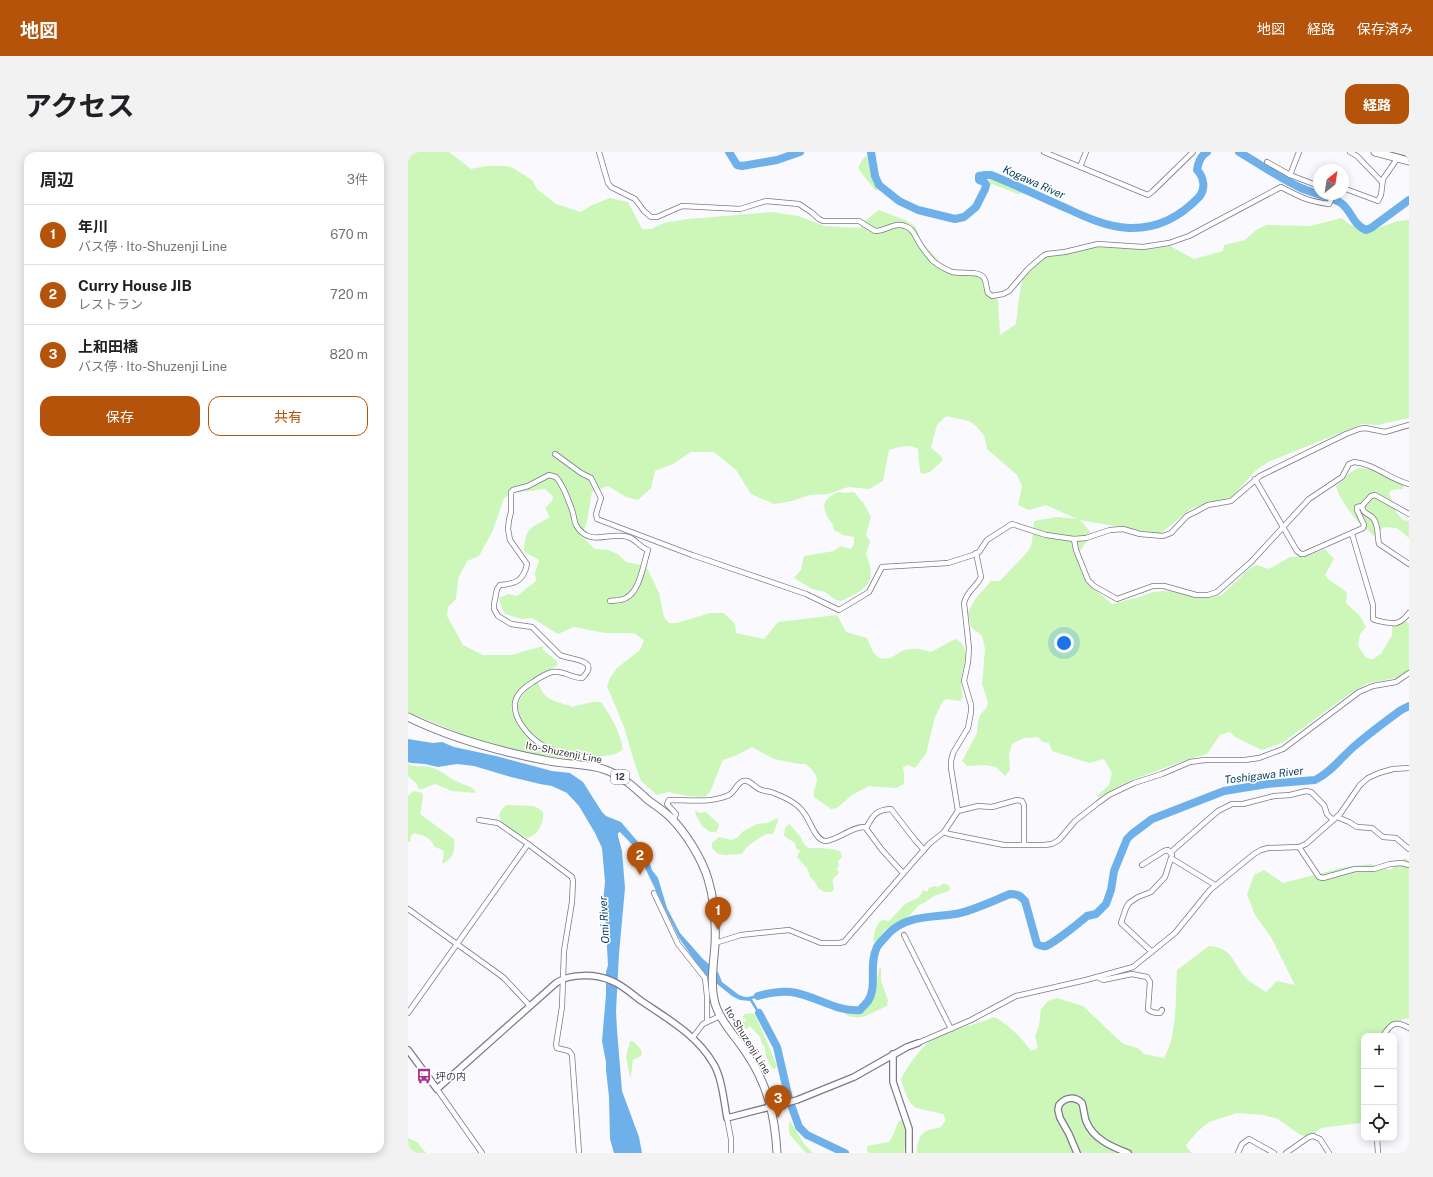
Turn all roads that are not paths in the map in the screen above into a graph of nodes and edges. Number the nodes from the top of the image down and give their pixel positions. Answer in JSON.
{"nodes":[{"id":1,"x":599,"y":152,"type":"edge"},
{"id":2,"x":1044,"y":152,"type":"edge"},
{"id":3,"x":1086,"y":152,"type":"edge"},
{"id":4,"x":1193,"y":152,"type":"edge"},
{"id":5,"x":1299,"y":152,"type":"edge"},
{"id":6,"x":1350,"y":152,"type":"edge"},
{"id":7,"x":1375,"y":152,"type":"edge"},
{"id":8,"x":1397,"y":159,"type":"junction"},
{"id":9,"x":1409,"y":161,"type":"edge"},
{"id":10,"x":1267,"y":162,"type":"dead end"},
{"id":11,"x":1080,"y":167,"type":"junction"},
{"id":12,"x":1290,"y":175,"type":"junction"},
{"id":13,"x":1382,"y":182,"type":"junction"},
{"id":14,"x":1313,"y":184,"type":"edge"},
{"id":15,"x":1349,"y":190,"type":"edge"},
{"id":16,"x":1331,"y":200,"type":"edge"},
{"id":17,"x":1409,"y":425,"type":"edge"},
{"id":18,"x":556,"y":454,"type":"dead end"},
{"id":19,"x":1255,"y":479,"type":"junction"},
{"id":20,"x":1409,"y":484,"type":"edge"},
{"id":21,"x":1362,"y":506,"type":"junction"},
{"id":22,"x":1409,"y":514,"type":"edge"},
{"id":23,"x":1283,"y":527,"type":"junction"},
{"id":24,"x":1352,"y":534,"type":"junction"},
{"id":25,"x":1074,"y":539,"type":"junction"},
{"id":26,"x":976,"y":553,"type":"junction"},
{"id":27,"x":1409,"y":564,"type":"edge"},
{"id":28,"x":610,"y":601,"type":"dead end"},
{"id":29,"x":1409,"y":613,"type":"edge"},
{"id":30,"x":1409,"y":673,"type":"edge"},
{"id":31,"x":408,"y":717,"type":"edge"},
{"id":32,"x":598,"y":768,"type":"junction"},
{"id":33,"x":1409,"y":768,"type":"edge"},
{"id":34,"x":958,"y":811,"type":"junction"},
{"id":35,"x":1335,"y":818,"type":"junction"},
{"id":36,"x":478,"y":820,"type":"dead end"},
{"id":37,"x":673,"y":821,"type":"junction"},
{"id":38,"x":866,"y":828,"type":"junction"},
{"id":39,"x":944,"y":832,"type":"junction"},
{"id":40,"x":528,"y":844,"type":"junction"},
{"id":41,"x":1024,"y":845,"type":"junction"},
{"id":42,"x":1299,"y":846,"type":"junction"},
{"id":43,"x":1409,"y":849,"type":"edge"},
{"id":44,"x":924,"y":850,"type":"junction"},
{"id":45,"x":1171,"y":852,"type":"junction"},
{"id":46,"x":1171,"y":858,"type":"junction"},
{"id":47,"x":1142,"y":865,"type":"dead end"},
{"id":48,"x":1409,"y":865,"type":"edge"},
{"id":49,"x":903,"y":873,"type":"junction"},
{"id":50,"x":1215,"y":885,"type":"junction"},
{"id":51,"x":654,"y":893,"type":"dead end"},
{"id":52,"x":408,"y":909,"type":"edge"},
{"id":53,"x":904,"y":935,"type":"dead end"},
{"id":54,"x":715,"y":943,"type":"junction"},
{"id":55,"x":457,"y":944,"type":"junction"},
{"id":56,"x":1152,"y":952,"type":"junction"},
{"id":57,"x":1098,"y":977,"type":"junction"},
{"id":58,"x":562,"y":978,"type":"junction"},
{"id":59,"x":530,"y":1006,"type":"junction"},
{"id":60,"x":1162,"y":1010,"type":"dead end"},
{"id":61,"x":408,"y":1013,"type":"edge"},
{"id":62,"x":720,"y":1016,"type":"junction"},
{"id":63,"x":707,"y":1021,"type":"junction"},
{"id":64,"x":1409,"y":1028,"type":"edge"},
{"id":65,"x":951,"y":1029,"type":"junction"},
{"id":66,"x":1385,"y":1033,"type":"edge"},
{"id":67,"x":693,"y":1038,"type":"junction"},
{"id":68,"x":918,"y":1043,"type":"joint"},
{"id":69,"x":408,"y":1050,"type":"edge"},
{"id":70,"x":894,"y":1054,"type":"junction"},
{"id":71,"x":438,"y":1089,"type":"junction"},
{"id":72,"x":772,"y":1107,"type":"junction"},
{"id":73,"x":727,"y":1118,"type":"junction"},
{"id":74,"x":1377,"y":1141,"type":"edge"},
{"id":75,"x":482,"y":1153,"type":"edge"},
{"id":76,"x":579,"y":1153,"type":"edge"},
{"id":77,"x":731,"y":1153,"type":"edge"},
{"id":78,"x":777,"y":1153,"type":"edge"},
{"id":79,"x":909,"y":1153,"type":"edge"},
{"id":80,"x":1077,"y":1153,"type":"edge"},
{"id":81,"x":1128,"y":1153,"type":"edge"},
{"id":82,"x":1238,"y":1153,"type":"edge"},
{"id":83,"x":1274,"y":1153,"type":"edge"},
{"id":84,"x":1286,"y":1153,"type":"edge"},
{"id":85,"x":1329,"y":1153,"type":"edge"},
{"id":86,"x":1378,"y":1153,"type":"edge"}],
"edges":[{"from":1,"to":16,"type":"street"},
{"from":2,"to":11,"type":"street"},
{"from":3,"to":11,"type":"street"},
{"from":4,"to":11,"type":"street"},
{"from":5,"to":12,"type":"street"},
{"from":6,"to":13,"type":"street"},
{"from":7,"to":8,"type":"main road"},
{"from":8,"to":9,"type":"main road"},
{"from":8,"to":13,"type":"street"},
{"from":10,"to":12,"type":"street"},
{"from":12,"to":14,"type":"street"},
{"from":13,"to":15,"type":"street"},
{"from":17,"to":19,"type":"street"},
{"from":18,"to":26,"type":"street"},
{"from":19,"to":23,"type":"street"},
{"from":19,"to":25,"type":"street"},
{"from":20,"to":23,"type":"street"},
{"from":21,"to":22,"type":"street"},
{"from":21,"to":24,"type":"street"},
{"from":21,"to":27,"type":"street"},
{"from":23,"to":24,"type":"street"},
{"from":23,"to":25,"type":"street"},
{"from":24,"to":29,"type":"street"},
{"from":25,"to":26,"type":"street"},
{"from":26,"to":34,"type":"street"},
{"from":28,"to":32,"type":"street"},
{"from":30,"to":41,"type":"street"},
{"from":31,"to":32,"type":"main road","name":"Ito-Shuzenji Line","number":"12"},
{"from":32,"to":37,"type":"main road","name":"Ito-Shuzenji Line","number":"12"},
{"from":33,"to":35,"type":"street"},
{"from":34,"to":39,"type":"street"},
{"from":34,"to":41,"type":"street"},
{"from":35,"to":42,"type":"street"},
{"from":35,"to":43,"type":"street"},
{"from":35,"to":45,"type":"street"},
{"from":36,"to":40,"type":"street"},
{"from":37,"to":38,"type":"street"},
{"from":37,"to":54,"type":"main road","name":"Ito-Shuzenji Line","number":"12"},
{"from":38,"to":44,"type":"street"},
{"from":38,"to":49,"type":"street"},
{"from":39,"to":41,"type":"street"},
{"from":39,"to":44,"type":"street"},
{"from":40,"to":55,"type":"street"},
{"from":40,"to":58,"type":"street"},
{"from":42,"to":48,"type":"street"},
{"from":42,"to":50,"type":"street"},
{"from":44,"to":49,"type":"street"},
{"from":45,"to":46,"type":"street"},
{"from":45,"to":47,"type":"street"},
{"from":46,"to":50,"type":"street"},
{"from":46,"to":56,"type":"street"},
{"from":49,"to":54,"type":"street"},
{"from":50,"to":56,"type":"street"},
{"from":51,"to":63,"type":"street"},
{"from":52,"to":55,"type":"street"},
{"from":53,"to":65,"type":"street"},
{"from":54,"to":62,"type":"main road","name":"Ito-Shuzenji Line","number":"12"},
{"from":55,"to":59,"type":"street"},
{"from":55,"to":61,"type":"street"},
{"from":56,"to":57,"type":"street"},
{"from":57,"to":60,"type":"street"},
{"from":57,"to":65,"type":"street"},
{"from":58,"to":59,"type":"street"},
{"from":58,"to":67,"type":"street"},
{"from":58,"to":76,"type":"street"},
{"from":59,"to":71,"type":"street"},
{"from":62,"to":63,"type":"street"},
{"from":62,"to":72,"type":"main road","name":"Ito-Shuzenji Line","number":"12"},
{"from":63,"to":67,"type":"street"},
{"from":64,"to":66,"type":"street"},
{"from":65,"to":68,"type":"street"},
{"from":67,"to":73,"type":"street"},
{"from":68,"to":70,"type":"street"},
{"from":69,"to":71,"type":"street"},
{"from":70,"to":72,"type":"street"},
{"from":70,"to":79,"type":"street"},
{"from":71,"to":75,"type":"street"},
{"from":72,"to":73,"type":"street"},
{"from":72,"to":78,"type":"main road","name":"Ito-Shuzenji Line","number":"12"},
{"from":73,"to":77,"type":"street"},
{"from":74,"to":86,"type":"street"},
{"from":80,"to":81,"type":"street"},
{"from":82,"to":83,"type":"street"},
{"from":84,"to":85,"type":"street"}]}
